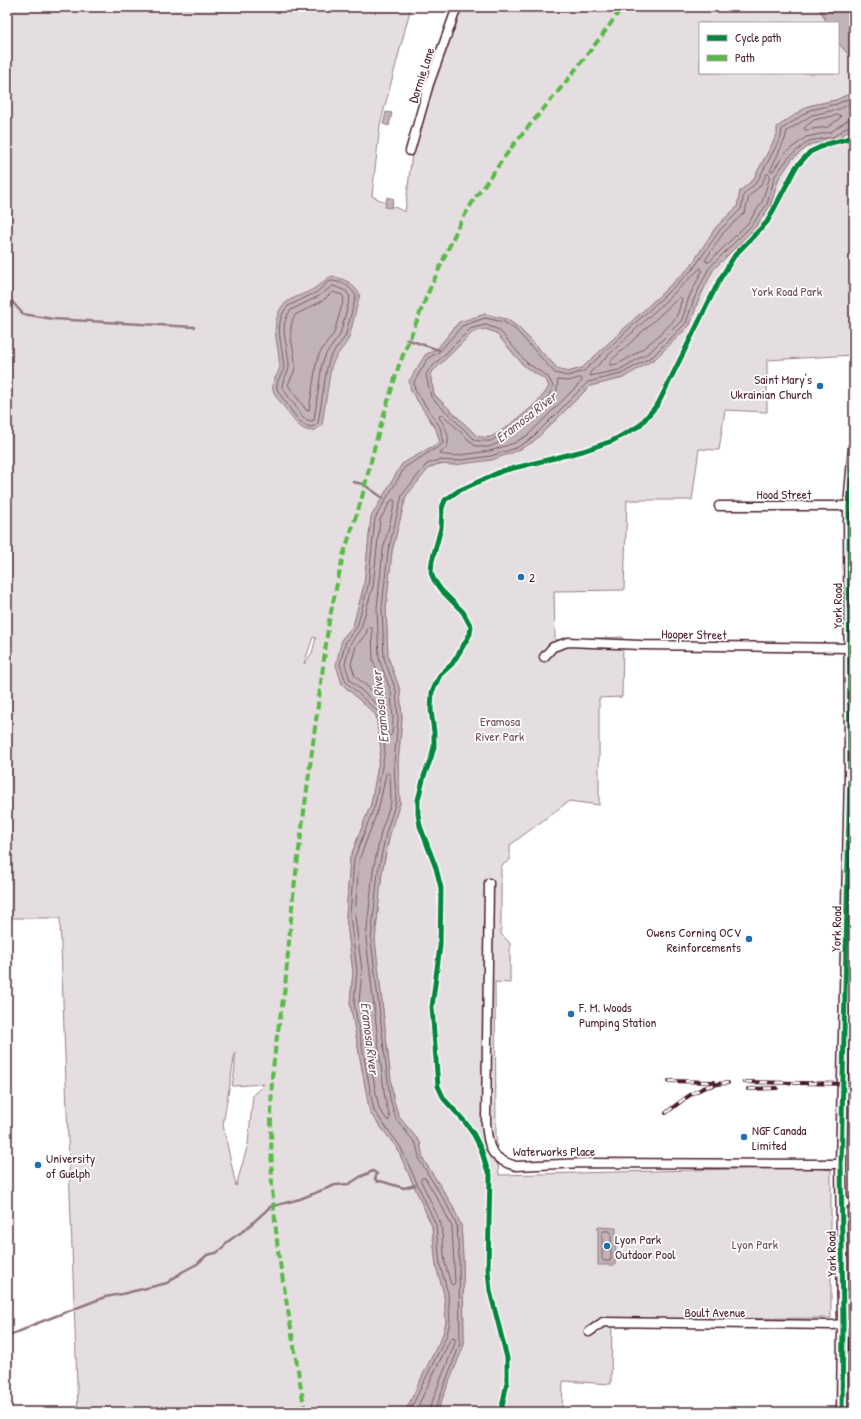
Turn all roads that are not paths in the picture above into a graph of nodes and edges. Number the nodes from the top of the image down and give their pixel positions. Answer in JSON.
{"nodes":[{"id":1,"x":457,"y":7,"type":"edge"},
{"id":2,"x":410,"y":151,"type":"dead end"},
{"id":3,"x":854,"y":448,"type":"edge"},
{"id":4,"x":852,"y":492,"type":"edge"},
{"id":5,"x":719,"y":506,"type":"dead end"},
{"id":6,"x":849,"y":506,"type":"junction"},
{"id":7,"x":850,"y":648,"type":"junction"},
{"id":8,"x":544,"y":657,"type":"dead end"},
{"id":9,"x":852,"y":772,"type":"edge"},
{"id":10,"x":489,"y":883,"type":"dead end"},
{"id":11,"x":850,"y":978,"type":"edge"},
{"id":12,"x":841,"y":1164,"type":"junction"},
{"id":13,"x":841,"y":1202,"type":"junction"},
{"id":14,"x":854,"y":1202,"type":"edge"},
{"id":15,"x":854,"y":1323,"type":"edge"},
{"id":16,"x":843,"y":1325,"type":"junction"},
{"id":17,"x":589,"y":1332,"type":"dead end"},
{"id":18,"x":842,"y":1412,"type":"edge"}],
"edges":[{"from":1,"to":2,"type":"street","name":"Dormie Lane"},
{"from":3,"to":4,"type":"main road","name":"York Road"},
{"from":4,"to":6,"type":"main road","name":"York Road"},
{"from":5,"to":6,"type":"street","name":"Hood Street"},
{"from":6,"to":7,"type":"main road","name":"York Road"},
{"from":7,"to":8,"type":"street","name":"Hooper Street"},
{"from":7,"to":9,"type":"main road","name":"York Road"},
{"from":9,"to":11,"type":"main road","name":"York Road"},
{"from":10,"to":12,"type":"street","name":"Waterworks Place"},
{"from":11,"to":12,"type":"main road","name":"York Road"},
{"from":12,"to":13,"type":"main road","name":"York Road"},
{"from":13,"to":14,"type":"street"},
{"from":13,"to":16,"type":"main road","name":"York Road"},
{"from":15,"to":16,"type":"street","name":"Boult Avenue"},
{"from":16,"to":17,"type":"street","name":"Boult Avenue"},
{"from":16,"to":18,"type":"main road","name":"York Road"}]}
